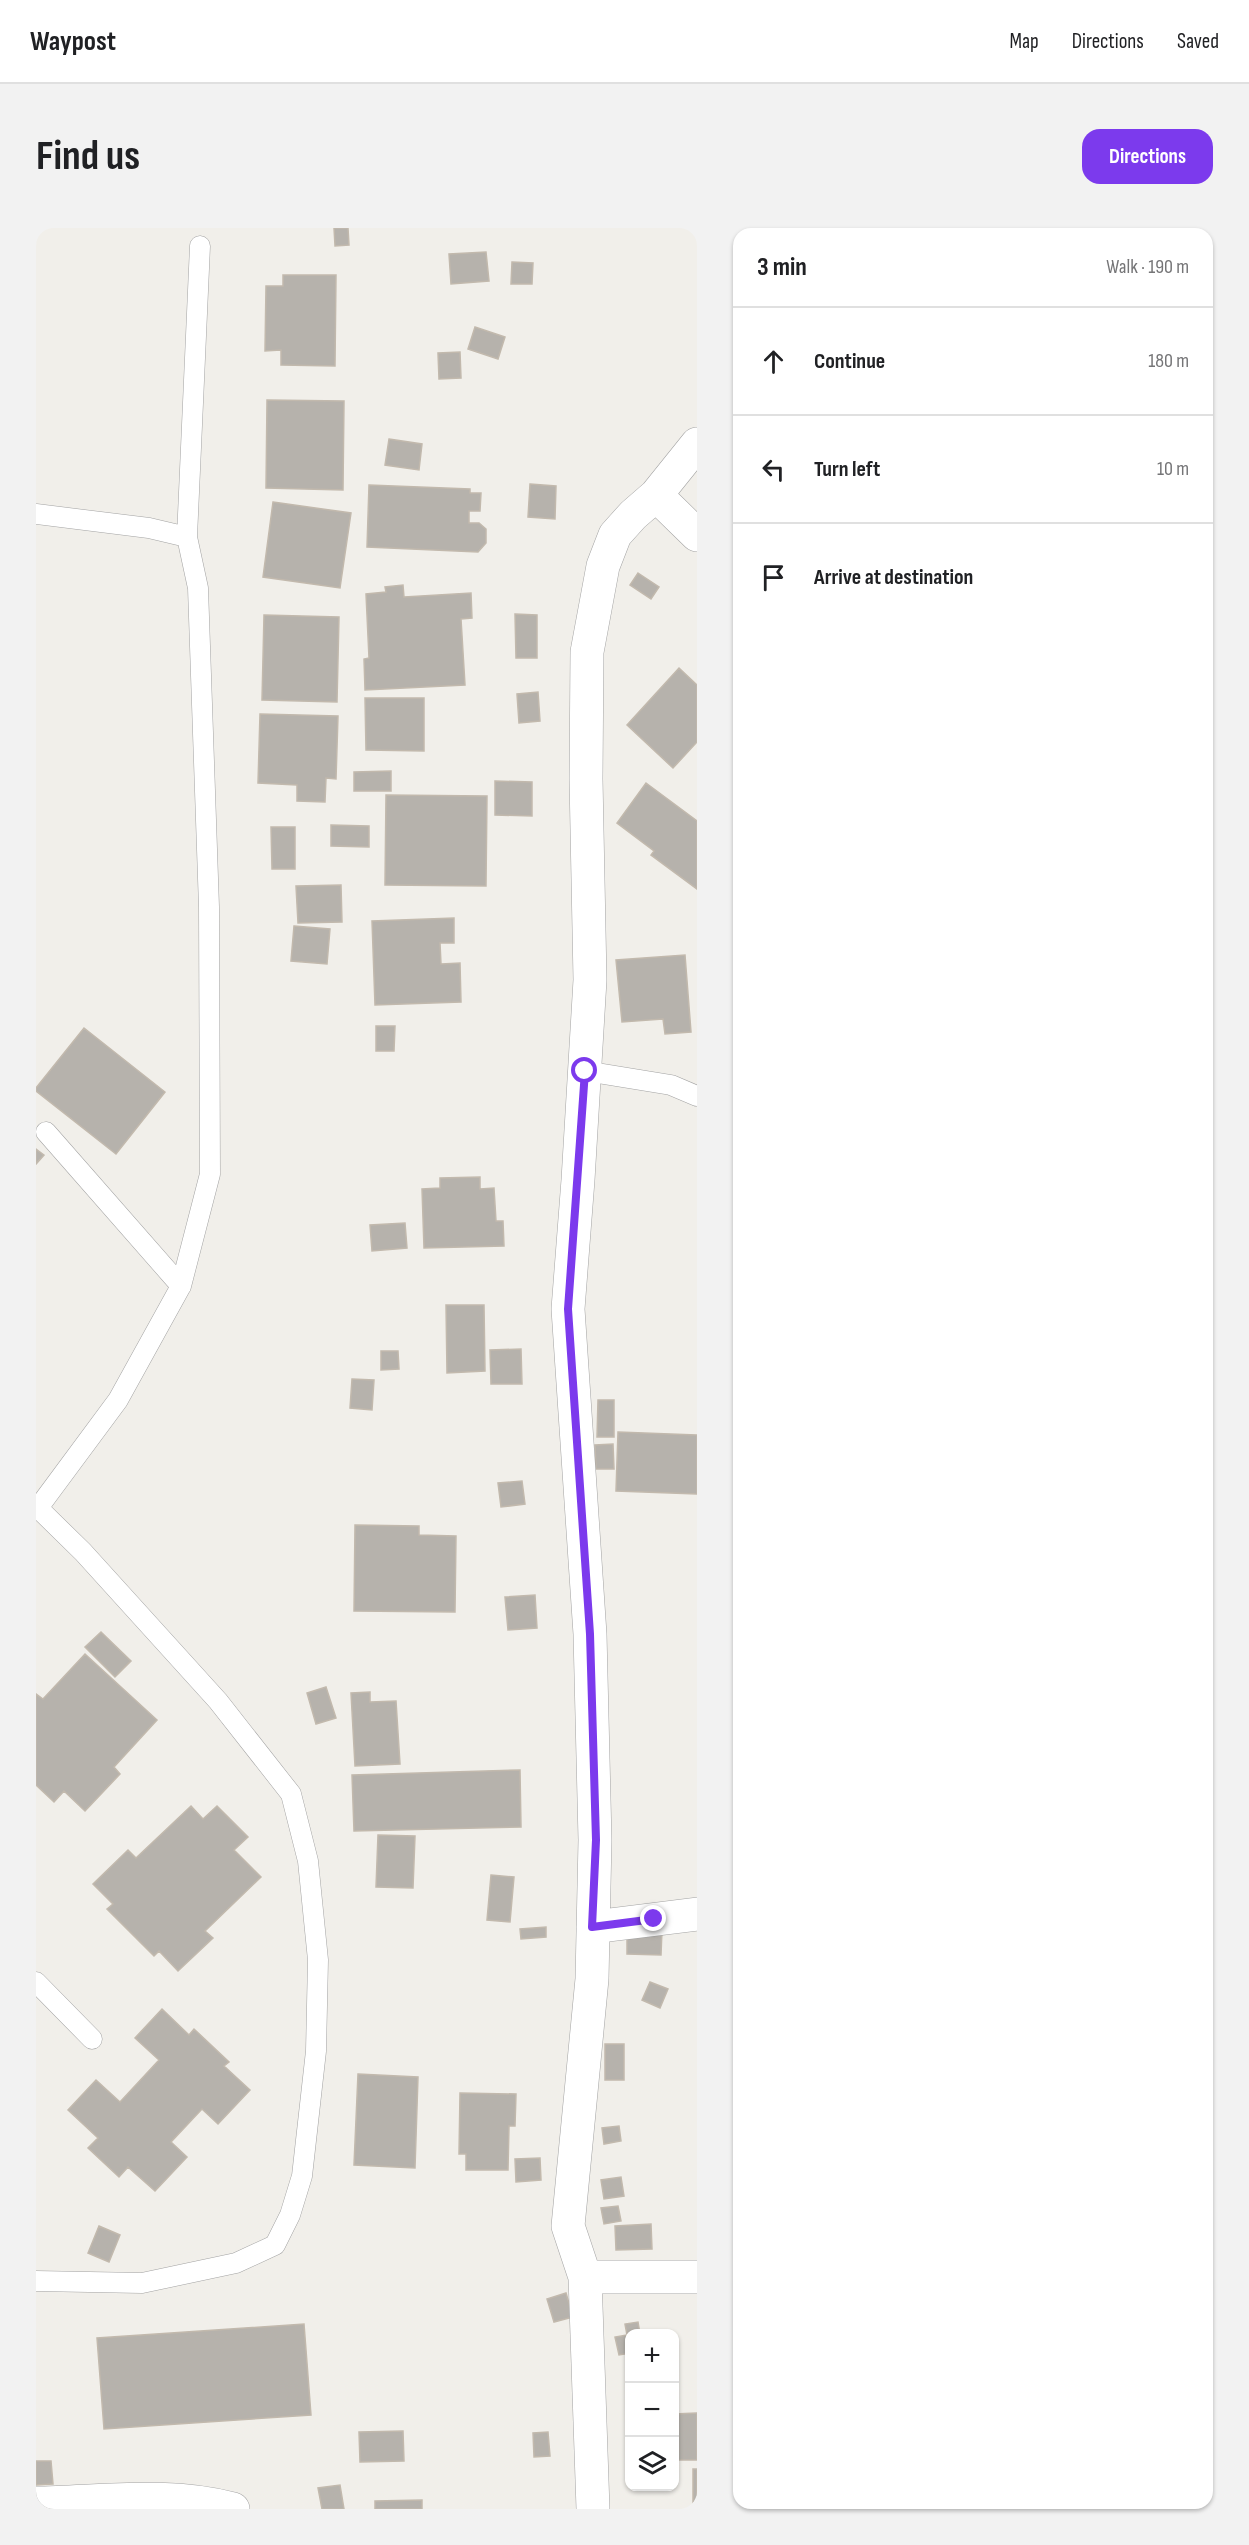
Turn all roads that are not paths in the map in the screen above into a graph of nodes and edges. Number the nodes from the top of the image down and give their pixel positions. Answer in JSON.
{"nodes":[{"id":1,"x":200,"y":246,"type":"dead end"},
{"id":2,"x":697,"y":444,"type":"edge"},
{"id":3,"x":656,"y":495,"type":"junction"},
{"id":4,"x":36,"y":514,"type":"edge"},
{"id":5,"x":697,"y":535,"type":"edge"},
{"id":6,"x":187,"y":537,"type":"junction"},
{"id":7,"x":585,"y":1071,"type":"junction"},
{"id":8,"x":697,"y":1095,"type":"edge"},
{"id":9,"x":45,"y":1132,"type":"dead end"},
{"id":10,"x":181,"y":1286,"type":"junction"},
{"id":11,"x":37,"y":1507,"type":"edge"},
{"id":12,"x":697,"y":1914,"type":"edge"},
{"id":13,"x":592,"y":1927,"type":"junction"},
{"id":14,"x":36,"y":1982,"type":"edge"},
{"id":15,"x":92,"y":2039,"type":"dead end"},
{"id":16,"x":585,"y":2277,"type":"junction"},
{"id":17,"x":697,"y":2277,"type":"edge"},
{"id":18,"x":36,"y":2281,"type":"edge"},
{"id":19,"x":36,"y":2504,"type":"edge"},
{"id":20,"x":233,"y":2509,"type":"edge"},
{"id":21,"x":593,"y":2509,"type":"edge"}],
"edges":[{"from":1,"to":6,"type":"lane"},
{"from":2,"to":3,"type":"street"},
{"from":3,"to":5,"type":"street"},
{"from":3,"to":7,"type":"street"},
{"from":4,"to":6,"type":"lane"},
{"from":6,"to":10,"type":"lane"},
{"from":7,"to":8,"type":"lane"},
{"from":7,"to":13,"type":"street"},
{"from":9,"to":10,"type":"lane"},
{"from":10,"to":11,"type":"lane"},
{"from":11,"to":18,"type":"lane"},
{"from":12,"to":13,"type":"street"},
{"from":13,"to":16,"type":"street"},
{"from":14,"to":15,"type":"lane"},
{"from":16,"to":17,"type":"street"},
{"from":16,"to":21,"type":"street"},
{"from":19,"to":20,"type":"street"}]}
